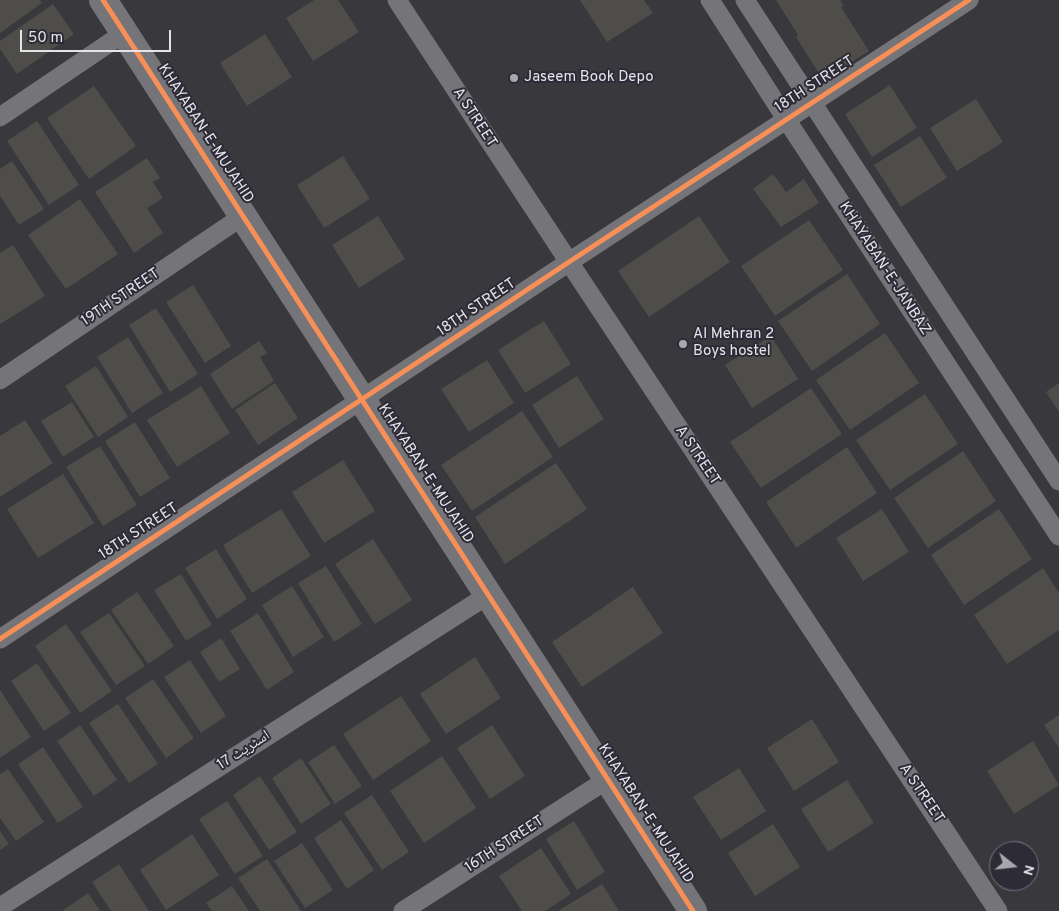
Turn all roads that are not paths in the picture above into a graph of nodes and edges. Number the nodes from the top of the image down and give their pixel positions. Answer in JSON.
{"nodes":[{"id":1,"x":103,"y":0,"type":"edge"},
{"id":2,"x":397,"y":0,"type":"edge"},
{"id":3,"x":710,"y":0,"type":"edge"},
{"id":4,"x":745,"y":0,"type":"edge"},
{"id":5,"x":969,"y":0,"type":"edge"},
{"id":6,"x":124,"y":33,"type":"junction"},
{"id":7,"x":811,"y":102,"type":"junction"},
{"id":8,"x":0,"y":117,"type":"edge"},
{"id":9,"x":786,"y":119,"type":"junction"},
{"id":10,"x":243,"y":216,"type":"junction"},
{"id":11,"x":569,"y":262,"type":"junction"},
{"id":12,"x":0,"y":380,"type":"edge"},
{"id":13,"x":362,"y":400,"type":"junction"},
{"id":14,"x":1059,"y":481,"type":"edge"},
{"id":15,"x":1059,"y":536,"type":"edge"},
{"id":16,"x":488,"y":595,"type":"junction"},
{"id":17,"x":0,"y":638,"type":"edge"},
{"id":18,"x":608,"y":779,"type":"junction"},
{"id":19,"x":0,"y":907,"type":"edge"},
{"id":20,"x":403,"y":911,"type":"edge"},
{"id":21,"x":693,"y":911,"type":"edge"},
{"id":22,"x":998,"y":911,"type":"edge"}],
"edges":[{"from":1,"to":6,"type":"main road","name":"KHAYABAN-E-MUJAHID"},
{"from":2,"to":11,"type":"street","name":"A STREET"},
{"from":3,"to":9,"type":"street","name":"KHAYABAN-E-JANBAZ"},
{"from":4,"to":7,"type":"street","name":"KHAYABAN-E-JANBAZ"},
{"from":5,"to":7,"type":"street","name":"18TH STREET"},
{"from":6,"to":8,"type":"street"},
{"from":6,"to":10,"type":"main road","name":"KHAYABAN-E-MUJAHID"},
{"from":7,"to":9,"type":"street","name":"18TH STREET"},
{"from":7,"to":14,"type":"street","name":"KHAYABAN-E-JANBAZ"},
{"from":9,"to":11,"type":"street","name":"18TH STREET"},
{"from":9,"to":15,"type":"street","name":"KHAYABAN-E-JANBAZ"},
{"from":10,"to":12,"type":"street","name":"19TH STREET"},
{"from":10,"to":13,"type":"main road","name":"KHAYABAN-E-MUJAHID"},
{"from":11,"to":13,"type":"street","name":"18TH STREET"},
{"from":11,"to":22,"type":"street","name":"A STREET"},
{"from":13,"to":16,"type":"main road","name":"KHAYABAN-E-MUJAHID"},
{"from":13,"to":17,"type":"street","name":"18TH STREET"},
{"from":16,"to":18,"type":"main road","name":"KHAYABAN-E-MUJAHID"},
{"from":16,"to":19,"type":"street","name":"اسٹریٹ 17"},
{"from":18,"to":20,"type":"street","name":"16TH STREET"},
{"from":18,"to":21,"type":"main road","name":"KHAYABAN-E-MUJAHID"}]}
